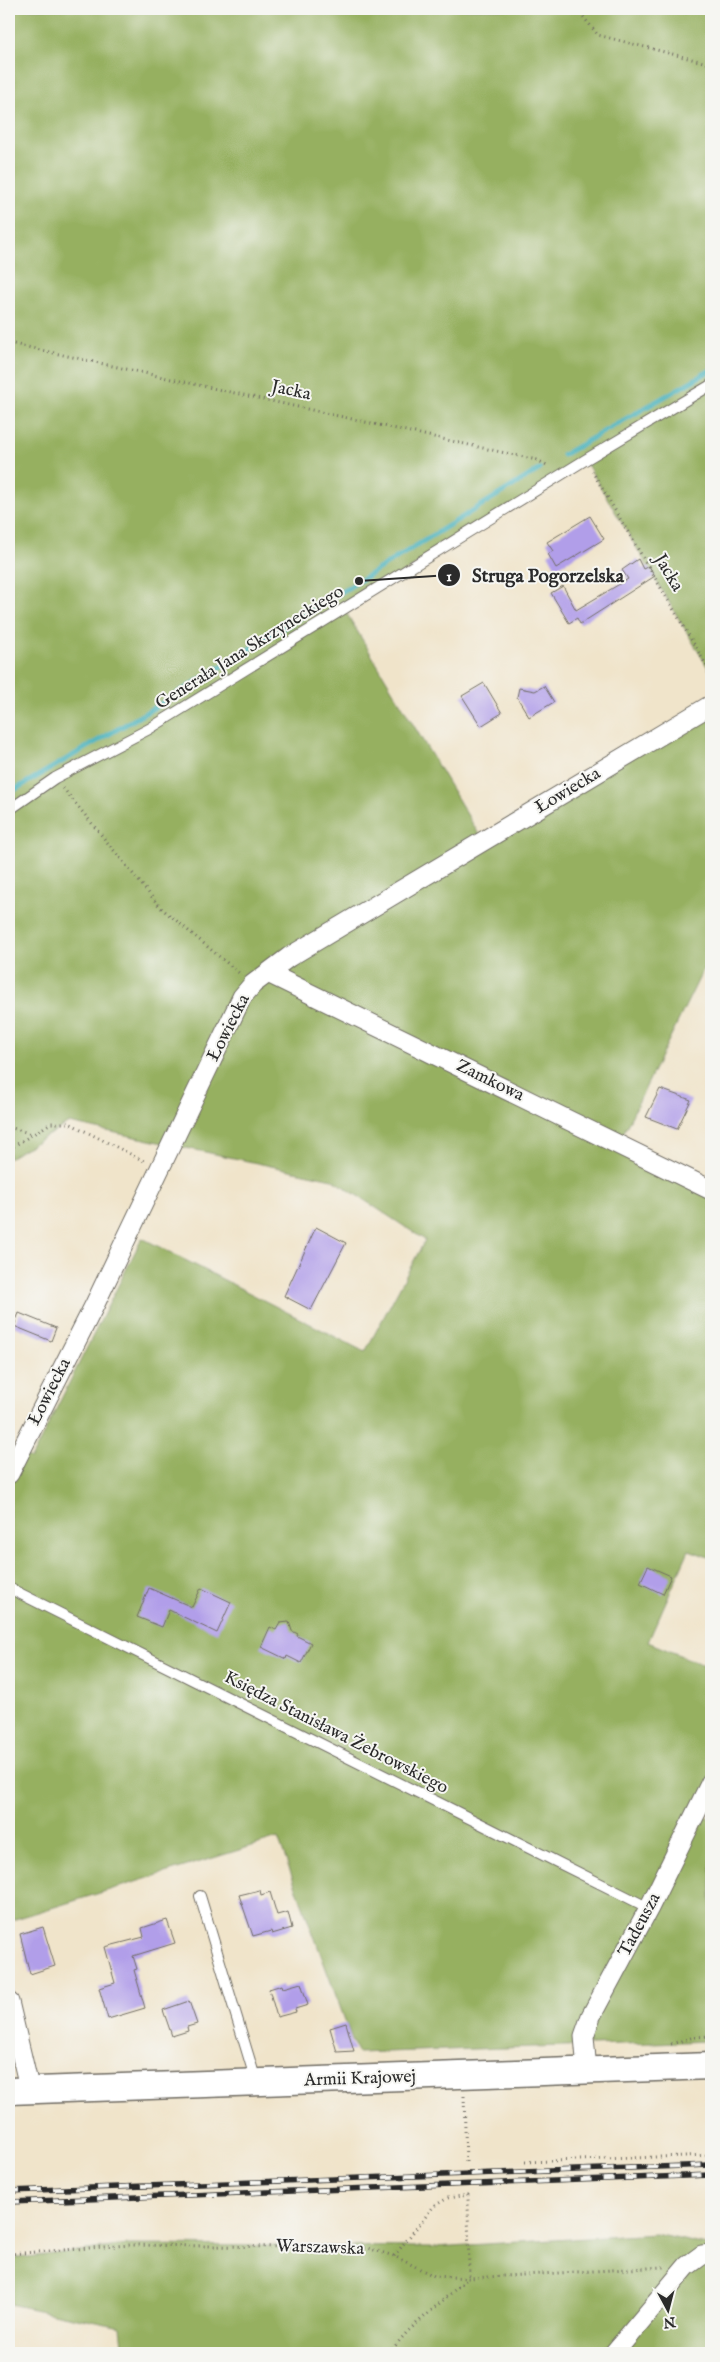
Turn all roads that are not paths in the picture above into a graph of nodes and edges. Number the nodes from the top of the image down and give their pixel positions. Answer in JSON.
{"nodes":[{"id":1,"x":711,"y":385,"type":"edge"},
{"id":2,"x":711,"y":705,"type":"edge"},
{"id":3,"x":9,"y":810,"type":"edge"},
{"id":4,"x":261,"y":978,"type":"junction"},
{"id":5,"x":711,"y":1190,"type":"edge"},
{"id":6,"x":9,"y":1474,"type":"edge"},
{"id":7,"x":9,"y":1588,"type":"edge"},
{"id":8,"x":711,"y":1782,"type":"edge"},
{"id":9,"x":200,"y":1896,"type":"dead end"},
{"id":10,"x":649,"y":1908,"type":"junction"},
{"id":11,"x":9,"y":2002,"type":"edge"},
{"id":12,"x":711,"y":2066,"type":"edge"},
{"id":13,"x":587,"y":2071,"type":"junction"},
{"id":14,"x":256,"y":2082,"type":"junction"},
{"id":15,"x":20,"y":2091,"type":"edge"},
{"id":16,"x":711,"y":2254,"type":"edge"},
{"id":17,"x":614,"y":2353,"type":"edge"}],
"edges":[{"from":1,"to":3,"type":"lane","name":"Generała Jana Skrzyneckiego"},
{"from":2,"to":4,"type":"street","name":"Łowiecka"},
{"from":4,"to":5,"type":"street","name":"Zamkowa"},
{"from":4,"to":6,"type":"street","name":"Łowiecka"},
{"from":7,"to":10,"type":"lane","name":"Księdza Stanisława Żebrowskiego"},
{"from":8,"to":10,"type":"street","name":"Tadeusza"},
{"from":9,"to":14,"type":"lane"},
{"from":10,"to":13,"type":"street","name":"Tadeusza"},
{"from":11,"to":15,"type":"street"},
{"from":12,"to":13,"type":"main road","name":"Armii Krajowej"},
{"from":13,"to":14,"type":"main road","name":"Armii Krajowej"},
{"from":14,"to":15,"type":"main road","name":"Armii Krajowej"},
{"from":16,"to":17,"type":"street"}]}
